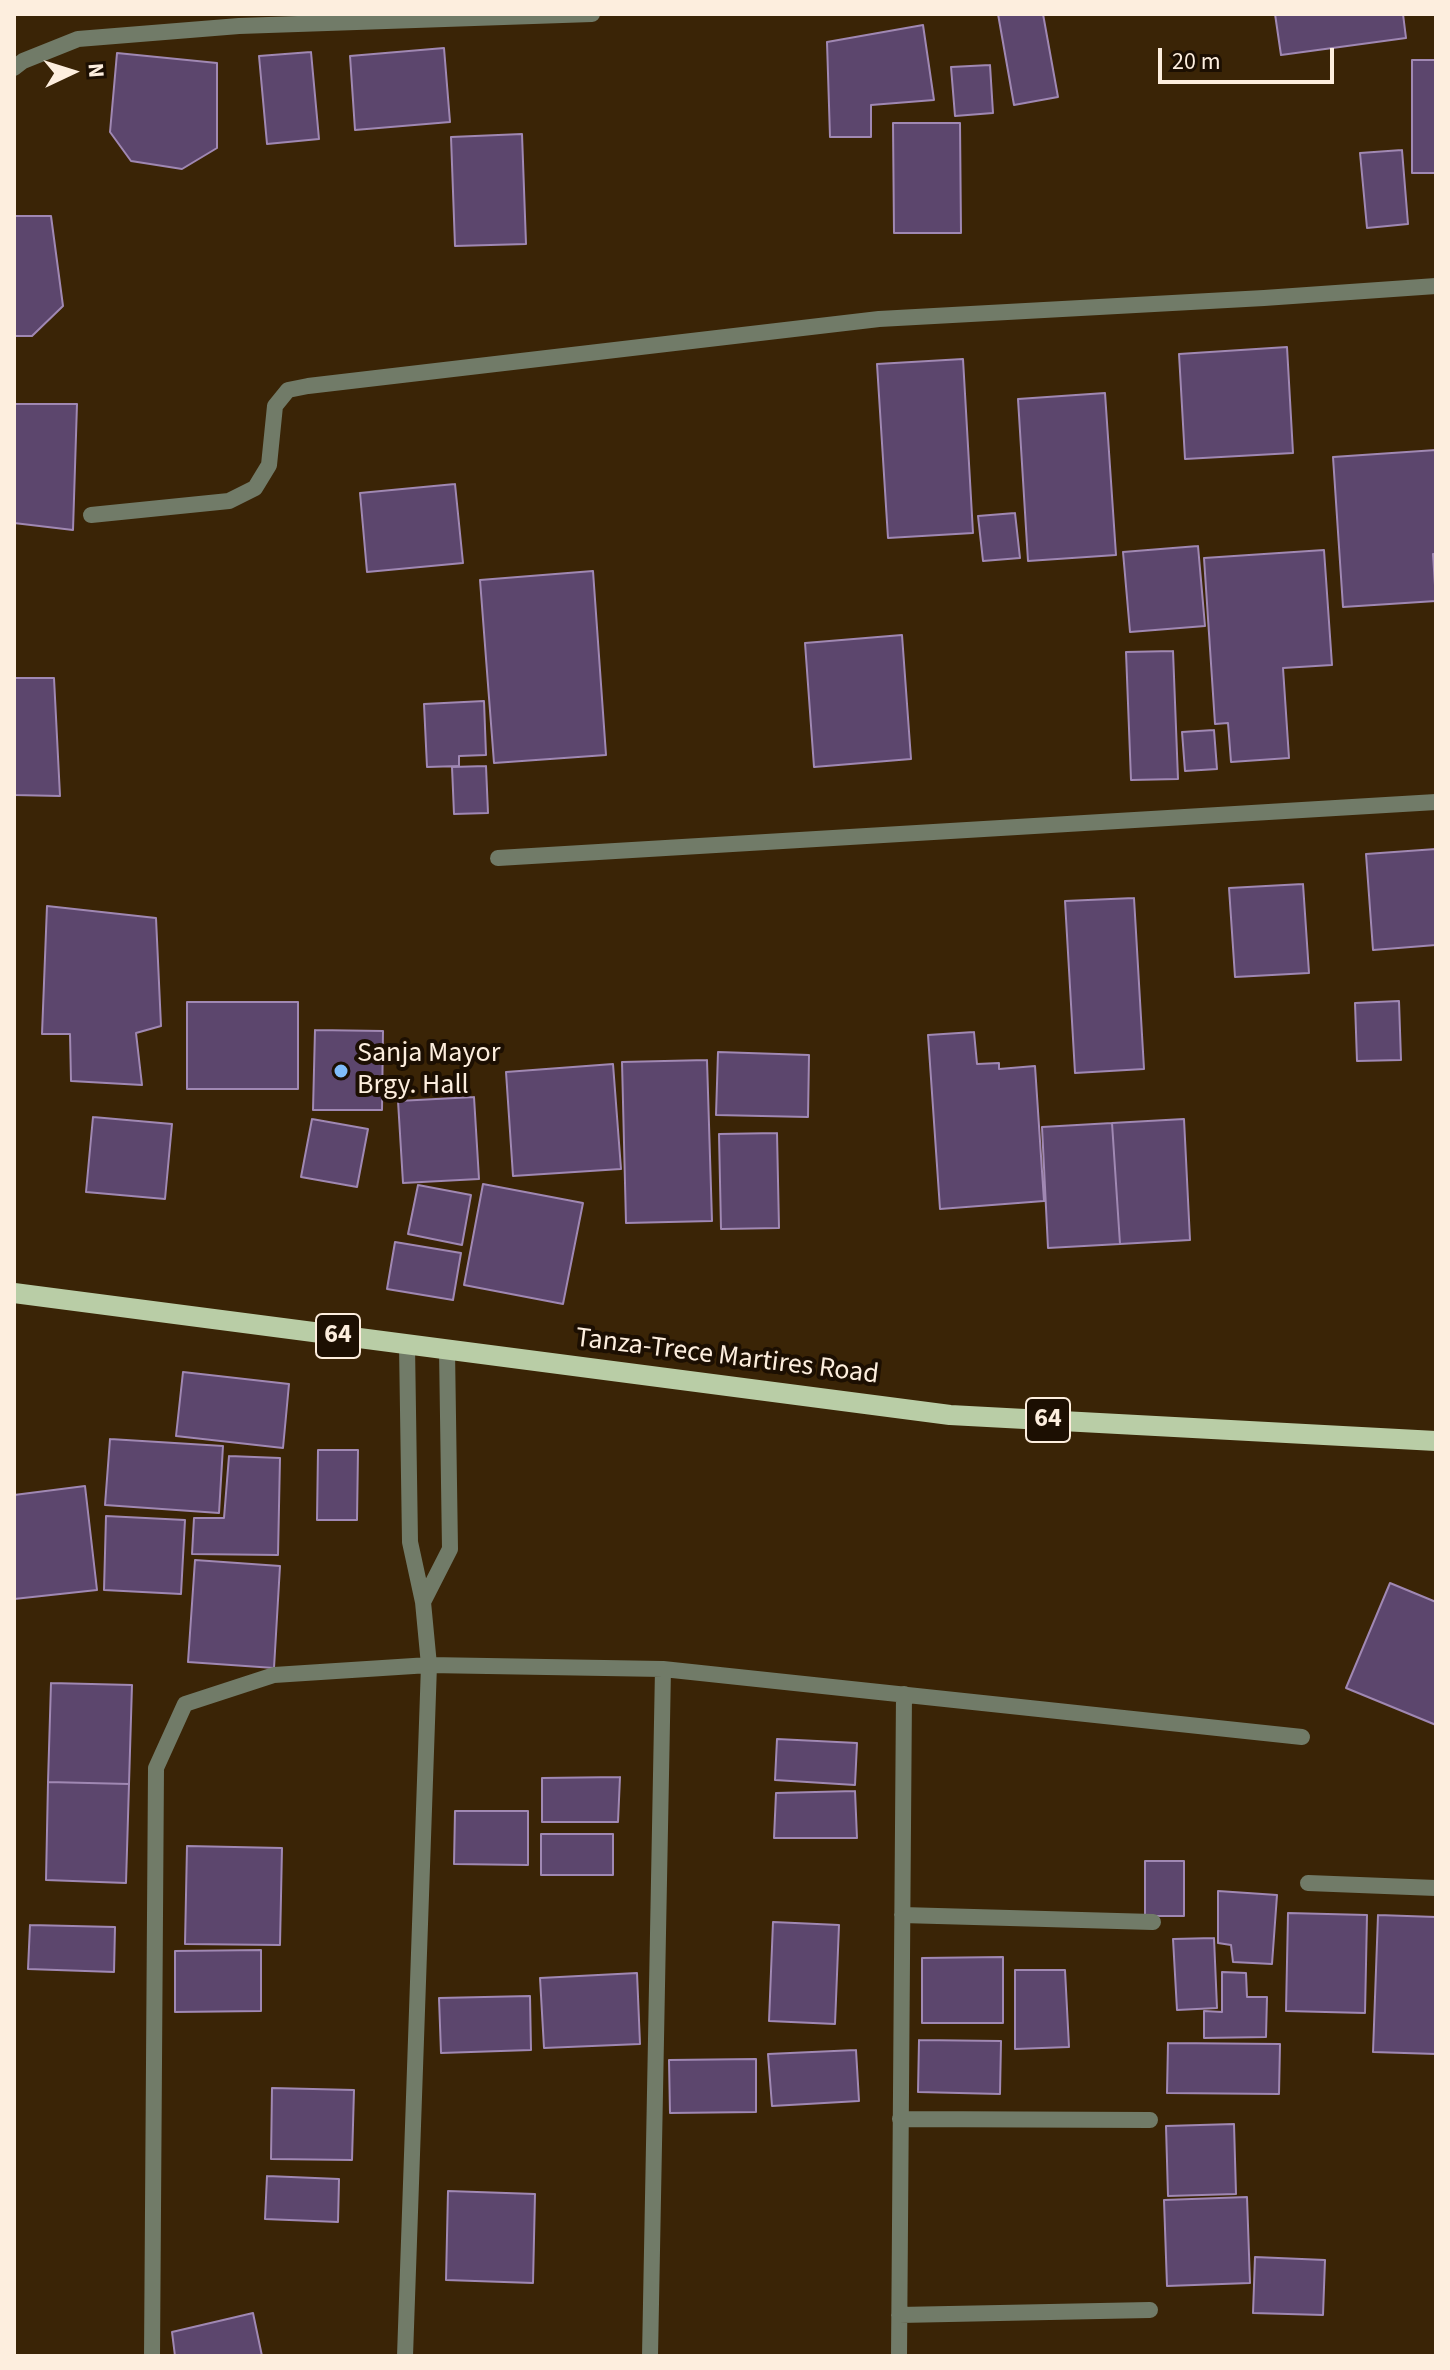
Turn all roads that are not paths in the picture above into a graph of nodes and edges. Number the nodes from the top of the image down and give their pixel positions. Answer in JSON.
{"nodes":[{"id":1,"x":592,"y":14,"type":"edge"},
{"id":2,"x":240,"y":20,"type":"edge"},
{"id":3,"x":14,"y":68,"type":"edge"},
{"id":4,"x":1436,"y":286,"type":"edge"},
{"id":5,"x":91,"y":515,"type":"dead end"},
{"id":6,"x":1436,"y":802,"type":"edge"},
{"id":7,"x":498,"y":858,"type":"dead end"},
{"id":8,"x":14,"y":1293,"type":"edge"},
{"id":9,"x":407,"y":1345,"type":"junction"},
{"id":10,"x":447,"y":1350,"type":"junction"},
{"id":11,"x":1436,"y":1441,"type":"edge"},
{"id":12,"x":423,"y":1602,"type":"junction"},
{"id":13,"x":429,"y":1665,"type":"junction"},
{"id":14,"x":663,"y":1669,"type":"junction"},
{"id":15,"x":904,"y":1694,"type":"junction"},
{"id":16,"x":1302,"y":1737,"type":"dead end"},
{"id":17,"x":1308,"y":1883,"type":"dead end"},
{"id":18,"x":1436,"y":1888,"type":"edge"},
{"id":19,"x":902,"y":1915,"type":"junction"},
{"id":20,"x":1153,"y":1922,"type":"dead end"},
{"id":21,"x":900,"y":2119,"type":"junction"},
{"id":22,"x":1150,"y":2120,"type":"dead end"},
{"id":23,"x":1150,"y":2310,"type":"dead end"},
{"id":24,"x":899,"y":2315,"type":"junction"},
{"id":25,"x":152,"y":2356,"type":"edge"},
{"id":26,"x":405,"y":2356,"type":"edge"},
{"id":27,"x":650,"y":2356,"type":"edge"},
{"id":28,"x":899,"y":2356,"type":"edge"}],
"edges":[{"from":1,"to":2,"type":"street"},
{"from":2,"to":3,"type":"street"},
{"from":4,"to":5,"type":"street"},
{"from":6,"to":7,"type":"street"},
{"from":8,"to":9,"type":"main road","name":"Tanza-Trece Martires Road","number":"64"},
{"from":9,"to":10,"type":"main road","name":"Tanza-Trece Martires Road","number":"64"},
{"from":9,"to":12,"type":"street"},
{"from":10,"to":11,"type":"main road","name":"Tanza-Trece Martires Road","number":"64"},
{"from":10,"to":12,"type":"street"},
{"from":12,"to":13,"type":"street"},
{"from":13,"to":14,"type":"street"},
{"from":13,"to":25,"type":"street"},
{"from":13,"to":26,"type":"street"},
{"from":14,"to":15,"type":"street"},
{"from":14,"to":27,"type":"street"},
{"from":15,"to":16,"type":"street"},
{"from":15,"to":19,"type":"street"},
{"from":17,"to":18,"type":"street"},
{"from":19,"to":20,"type":"street"},
{"from":19,"to":21,"type":"street"},
{"from":21,"to":22,"type":"street"},
{"from":21,"to":24,"type":"street"},
{"from":23,"to":24,"type":"street"},
{"from":24,"to":28,"type":"street"}]}
